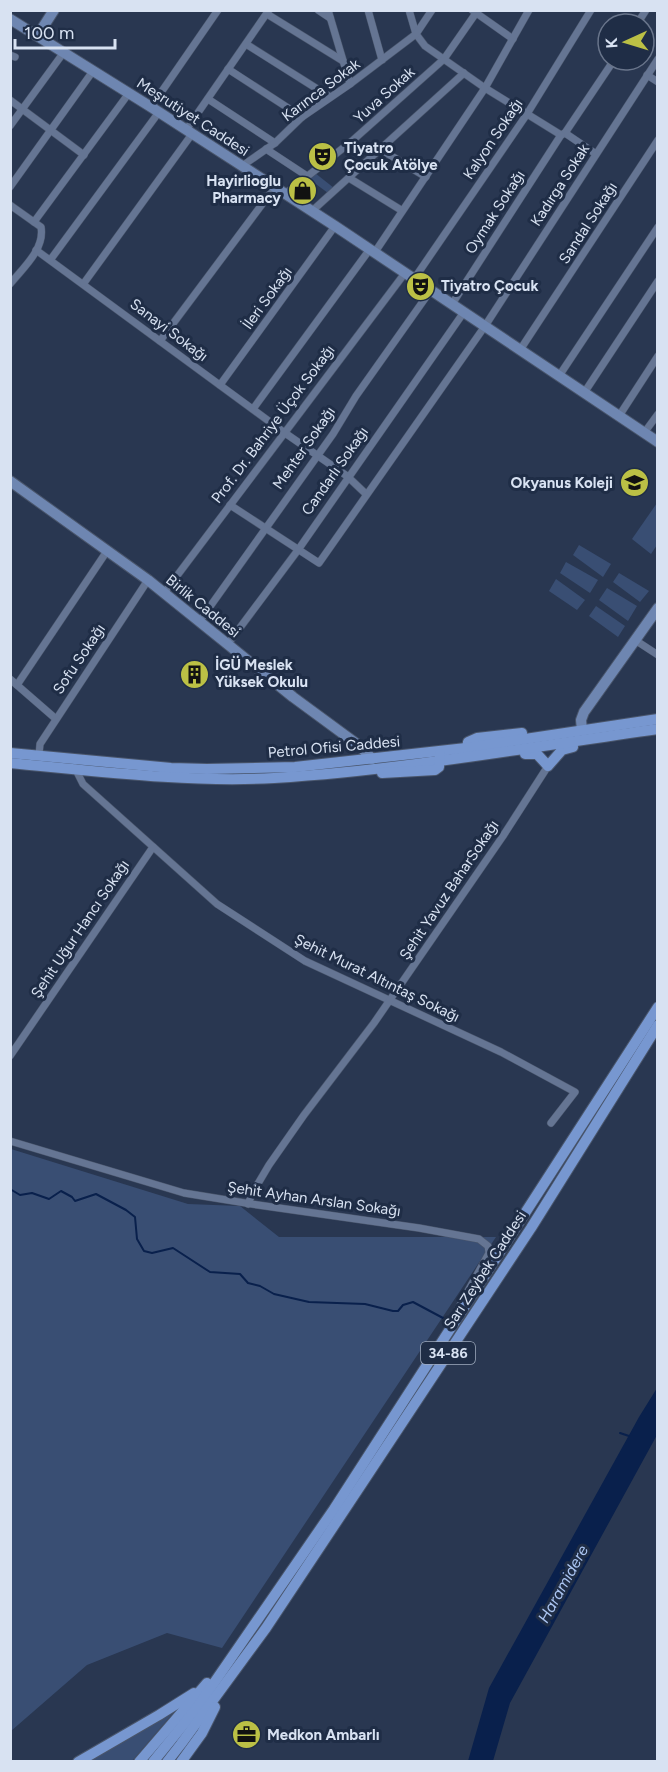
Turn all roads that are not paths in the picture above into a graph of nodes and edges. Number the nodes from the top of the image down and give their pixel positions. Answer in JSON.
{"nodes":[{"id":1,"x":54,"y":10,"type":"edge"},
{"id":2,"x":218,"y":10,"type":"edge"},
{"id":3,"x":318,"y":10,"type":"edge"},
{"id":4,"x":368,"y":10,"type":"edge"},
{"id":5,"x":409,"y":10,"type":"edge"},
{"id":6,"x":432,"y":10,"type":"edge"},
{"id":7,"x":529,"y":10,"type":"edge"},
{"id":8,"x":591,"y":10,"type":"edge"},
{"id":9,"x":268,"y":12,"type":"edge"},
{"id":10,"x":474,"y":12,"type":"edge"},
{"id":11,"x":329,"y":14,"type":"edge"},
{"id":12,"x":10,"y":19,"type":"edge"},
{"id":13,"x":416,"y":34,"type":"junction"},
{"id":14,"x":38,"y":35,"type":"junction"},
{"id":15,"x":513,"y":39,"type":"junction"},
{"id":16,"x":246,"y":44,"type":"junction"},
{"id":17,"x":64,"y":52,"type":"junction"},
{"id":18,"x":444,"y":59,"type":"junction"},
{"id":19,"x":657,"y":59,"type":"edge"},
{"id":20,"x":382,"y":60,"type":"junction"},
{"id":21,"x":343,"y":61,"type":"junction"},
{"id":22,"x":228,"y":69,"type":"junction"},
{"id":23,"x":93,"y":71,"type":"junction"},
{"id":24,"x":607,"y":72,"type":"edge"},
{"id":25,"x":464,"y":73,"type":"junction"},
{"id":26,"x":647,"y":75,"type":"junction"},
{"id":27,"x":657,"y":82,"type":"edge"},
{"id":28,"x":350,"y":84,"type":"junction"},
{"id":29,"x":484,"y":88,"type":"junction"},
{"id":30,"x":129,"y":93,"type":"junction"},
{"id":31,"x":330,"y":97,"type":"junction"},
{"id":32,"x":208,"y":99,"type":"junction"},
{"id":33,"x":10,"y":100,"type":"edge"},
{"id":34,"x":23,"y":109,"type":"junction"},
{"id":35,"x":155,"y":110,"type":"junction"},
{"id":36,"x":527,"y":114,"type":"junction"},
{"id":37,"x":302,"y":117,"type":"junction"},
{"id":38,"x":10,"y":126,"type":"edge"},
{"id":39,"x":51,"y":130,"type":"junction"},
{"id":40,"x":189,"y":132,"type":"junction"},
{"id":41,"x":563,"y":134,"type":"junction"},
{"id":42,"x":657,"y":140,"type":"edge"},
{"id":43,"x":275,"y":143,"type":"junction"},
{"id":44,"x":380,"y":149,"type":"junction"},
{"id":45,"x":266,"y":150,"type":"junction"},
{"id":46,"x":596,"y":154,"type":"junction"},
{"id":47,"x":84,"y":155,"type":"junction"},
{"id":48,"x":242,"y":166,"type":"junction"},
{"id":49,"x":307,"y":176,"type":"junction"},
{"id":50,"x":426,"y":177,"type":"junction"},
{"id":51,"x":349,"y":178,"type":"junction"},
{"id":52,"x":10,"y":187,"type":"edge"},
{"id":53,"x":274,"y":187,"type":"junction"},
{"id":54,"x":285,"y":194,"type":"junction"},
{"id":55,"x":10,"y":205,"type":"edge"},
{"id":56,"x":401,"y":210,"type":"junction"},
{"id":57,"x":312,"y":212,"type":"junction"},
{"id":58,"x":34,"y":222,"type":"junction"},
{"id":59,"x":335,"y":226,"type":"junction"},
{"id":60,"x":657,"y":227,"type":"edge"},
{"id":61,"x":36,"y":250,"type":"junction"},
{"id":62,"x":372,"y":251,"type":"junction"},
{"id":63,"x":51,"y":259,"type":"junction"},
{"id":64,"x":410,"y":276,"type":"junction"},
{"id":65,"x":657,"y":281,"type":"edge"},
{"id":66,"x":84,"y":283,"type":"junction"},
{"id":67,"x":10,"y":284,"type":"edge"},
{"id":68,"x":431,"y":290,"type":"junction"},
{"id":69,"x":452,"y":304,"type":"junction"},
{"id":70,"x":464,"y":312,"type":"junction"},
{"id":71,"x":485,"y":326,"type":"junction"},
{"id":72,"x":160,"y":341,"type":"junction"},
{"id":73,"x":520,"y":350,"type":"junction"},
{"id":74,"x":657,"y":356,"type":"edge"},
{"id":75,"x":559,"y":376,"type":"junction"},
{"id":76,"x":220,"y":385,"type":"junction"},
{"id":77,"x":584,"y":393,"type":"junction"},
{"id":78,"x":253,"y":410,"type":"junction"},
{"id":79,"x":657,"y":414,"type":"edge"},
{"id":80,"x":619,"y":416,"type":"junction"},
{"id":81,"x":285,"y":433,"type":"junction"},
{"id":82,"x":644,"y":433,"type":"junction"},
{"id":83,"x":657,"y":442,"type":"edge"},
{"id":84,"x":316,"y":455,"type":"junction"},
{"id":85,"x":347,"y":476,"type":"junction"},
{"id":86,"x":10,"y":481,"type":"edge"},
{"id":87,"x":366,"y":494,"type":"junction"},
{"id":88,"x":230,"y":505,"type":"junction"},
{"id":89,"x":265,"y":529,"type":"junction"},
{"id":90,"x":298,"y":550,"type":"junction"},
{"id":91,"x":107,"y":551,"type":"junction"},
{"id":92,"x":148,"y":580,"type":"junction"},
{"id":93,"x":164,"y":593,"type":"junction"},
{"id":94,"x":657,"y":608,"type":"edge"},
{"id":95,"x":199,"y":622,"type":"junction"},
{"id":96,"x":635,"y":640,"type":"junction"},
{"id":97,"x":227,"y":645,"type":"junction"},
{"id":98,"x":657,"y":655,"type":"edge"},
{"id":99,"x":10,"y":679,"type":"edge"},
{"id":100,"x":17,"y":685,"type":"junction"},
{"id":101,"x":56,"y":719,"type":"junction"},
{"id":102,"x":657,"y":719,"type":"edge"},
{"id":103,"x":657,"y":729,"type":"edge"},
{"id":104,"x":582,"y":730,"type":"junction"},
{"id":105,"x":620,"y":734,"type":"junction"},
{"id":106,"x":10,"y":753,"type":"edge"},
{"id":107,"x":468,"y":753,"type":"junction"},
{"id":108,"x":440,"y":756,"type":"junction"},
{"id":109,"x":372,"y":759,"type":"junction"},
{"id":110,"x":39,"y":760,"type":"junction"},
{"id":111,"x":10,"y":763,"type":"edge"},
{"id":112,"x":548,"y":766,"type":"junction"},
{"id":113,"x":75,"y":768,"type":"junction"},
{"id":114,"x":153,"y":847,"type":"junction"},
{"id":115,"x":390,"y":1000,"type":"junction"},
{"id":116,"x":657,"y":1007,"type":"edge"},
{"id":117,"x":657,"y":1025,"type":"edge"},
{"id":118,"x":10,"y":1056,"type":"edge"},
{"id":119,"x":551,"y":1123,"type":"dead end"},
{"id":120,"x":10,"y":1142,"type":"edge"},
{"id":121,"x":248,"y":1204,"type":"junction"},
{"id":122,"x":430,"y":1362,"type":"junction"},
{"id":123,"x":238,"y":1646,"type":"junction"},
{"id":124,"x":231,"y":1678,"type":"junction"},
{"id":125,"x":204,"y":1686,"type":"junction"},
{"id":126,"x":78,"y":1761,"type":"edge"},
{"id":127,"x":139,"y":1761,"type":"edge"},
{"id":128,"x":153,"y":1761,"type":"edge"},
{"id":129,"x":166,"y":1761,"type":"edge"},
{"id":130,"x":182,"y":1761,"type":"edge"}],
"edges":[{"from":1,"to":14,"type":"main road"},
{"from":2,"to":35,"type":"street"},
{"from":3,"to":11,"type":"street"},
{"from":4,"to":20,"type":"street"},
{"from":5,"to":13,"type":"street"},
{"from":6,"to":13,"type":"street","name":"Karınca Sokak"},
{"from":7,"to":15,"type":"street"},
{"from":8,"to":36,"type":"street","name":"Kalyon Sokağı"},
{"from":9,"to":16,"type":"street"},
{"from":9,"to":21,"type":"street"},
{"from":10,"to":15,"type":"street"},
{"from":10,"to":18,"type":"street","name":"Yuva Sokak"},
{"from":11,"to":21,"type":"street"},
{"from":12,"to":14,"type":"main road","name":"Meşrutiyet Caddesi"},
{"from":13,"to":18,"type":"street"},
{"from":13,"to":20,"type":"street","name":"Karınca Sokak"},
{"from":14,"to":17,"type":"main road","name":"Meşrutiyet Caddesi"},
{"from":15,"to":29,"type":"street"},
{"from":16,"to":22,"type":"street"},
{"from":16,"to":31,"type":"street"},
{"from":17,"to":23,"type":"main road","name":"Meşrutiyet Caddesi"},
{"from":17,"to":34,"type":"street"},
{"from":18,"to":25,"type":"street"},
{"from":18,"to":49,"type":"street","name":"Yuva Sokak"},
{"from":19,"to":26,"type":"street","name":"Kadırga Sokak"},
{"from":20,"to":28,"type":"street","name":"Karınca Sokak"},
{"from":21,"to":28,"type":"street"},
{"from":22,"to":32,"type":"street"},
{"from":22,"to":37,"type":"street"},
{"from":23,"to":30,"type":"main road","name":"Meşrutiyet Caddesi"},
{"from":23,"to":39,"type":"street"},
{"from":24,"to":41,"type":"street","name":"Oymak Sokağı"},
{"from":25,"to":29,"type":"street"},
{"from":25,"to":44,"type":"street"},
{"from":26,"to":27,"type":"street"},
{"from":26,"to":46,"type":"street","name":"Kadırga Sokak"},
{"from":28,"to":31,"type":"street","name":"Karınca Sokak"},
{"from":29,"to":36,"type":"street"},
{"from":29,"to":50,"type":"street"},
{"from":30,"to":35,"type":"main road","name":"Meşrutiyet Caddesi"},
{"from":30,"to":47,"type":"street"},
{"from":31,"to":37,"type":"street","name":"Karınca Sokak"},
{"from":32,"to":40,"type":"street"},
{"from":32,"to":43,"type":"street"},
{"from":33,"to":34,"type":"street"},
{"from":34,"to":38,"type":"street"},
{"from":34,"to":39,"type":"street"},
{"from":35,"to":40,"type":"main road","name":"Meşrutiyet Caddesi"},
{"from":35,"to":63,"type":"street"},
{"from":36,"to":41,"type":"street"},
{"from":36,"to":64,"type":"street","name":"Kalyon Sokağı"},
{"from":37,"to":43,"type":"street","name":"Karınca Sokak"},
{"from":39,"to":47,"type":"street"},
{"from":39,"to":52,"type":"street"},
{"from":40,"to":48,"type":"main road","name":"Meşrutiyet Caddesi"},
{"from":40,"to":66,"type":"street"},
{"from":41,"to":46,"type":"street"},
{"from":41,"to":69,"type":"street","name":"Oymak Sokağı"},
{"from":42,"to":73,"type":"street","name":"Sandal Sokağı"},
{"from":43,"to":45,"type":"street","name":"Karınca Sokak"},
{"from":44,"to":50,"type":"street"},
{"from":44,"to":51,"type":"street"},
{"from":45,"to":48,"type":"street","name":"Karınca Sokak"},
{"from":45,"to":49,"type":"street"},
{"from":46,"to":71,"type":"street","name":"Kadırga Sokak"},
{"from":47,"to":58,"type":"street"},
{"from":48,"to":53,"type":"main road","name":"Meşrutiyet Caddesi"},
{"from":49,"to":54,"type":"street","name":"Yuva Sokak"},
{"from":50,"to":56,"type":"street"},
{"from":51,"to":56,"type":"street"},
{"from":51,"to":57,"type":"street"},
{"from":53,"to":54,"type":"main road","name":"Meşrutiyet Caddesi"},
{"from":53,"to":72,"type":"street"},
{"from":54,"to":57,"type":"main road","name":"Meşrutiyet Caddesi"},
{"from":55,"to":58,"type":"street"},
{"from":56,"to":62,"type":"street"},
{"from":57,"to":59,"type":"main road","name":"Meşrutiyet Caddesi"},
{"from":58,"to":61,"type":"street"},
{"from":59,"to":62,"type":"main road","name":"Meşrutiyet Caddesi"},
{"from":59,"to":76,"type":"street","name":"İleri Sokağı"},
{"from":60,"to":75,"type":"street"},
{"from":61,"to":63,"type":"street","name":"Sanayi Sokağı"},
{"from":61,"to":67,"type":"street"},
{"from":62,"to":64,"type":"main road","name":"Meşrutiyet Caddesi"},
{"from":62,"to":78,"type":"street"},
{"from":63,"to":66,"type":"street","name":"Sanayi Sokağı"},
{"from":64,"to":68,"type":"main road","name":"Meşrutiyet Caddesi"},
{"from":64,"to":81,"type":"street","name":"Prof. Dr. Bahriye Üçok Sokağı"},
{"from":65,"to":77,"type":"street"},
{"from":66,"to":72,"type":"street","name":"Sanayi Sokağı"},
{"from":68,"to":69,"type":"main road","name":"Meşrutiyet Caddesi"},
{"from":68,"to":84,"type":"street","name":"Mehter Sokağı"},
{"from":69,"to":70,"type":"main road","name":"Meşrutiyet Caddesi"},
{"from":70,"to":71,"type":"main road","name":"Meşrutiyet Caddesi"},
{"from":70,"to":85,"type":"street","name":"Candarlı Sokağı"},
{"from":71,"to":73,"type":"main road","name":"Meşrutiyet Caddesi"},
{"from":71,"to":87,"type":"street","name":"Kadırga Sokak"},
{"from":72,"to":76,"type":"street","name":"Sanayi Sokağı"},
{"from":73,"to":75,"type":"main road","name":"Meşrutiyet Caddesi"},
{"from":74,"to":80,"type":"street"},
{"from":75,"to":77,"type":"main road","name":"Meşrutiyet Caddesi"},
{"from":76,"to":78,"type":"street","name":"Sanayi Sokağı"},
{"from":77,"to":80,"type":"main road","name":"Meşrutiyet Caddesi"},
{"from":78,"to":81,"type":"street","name":"Sanayi Sokağı"},
{"from":79,"to":82,"type":"street"},
{"from":80,"to":82,"type":"main road","name":"Meşrutiyet Caddesi"},
{"from":81,"to":84,"type":"street","name":"Sanayi Sokağı"},
{"from":81,"to":88,"type":"street","name":"Prof. Dr. Bahriye Üçok Sokağı"},
{"from":82,"to":83,"type":"main road","name":"Meşrutiyet Caddesi"},
{"from":84,"to":85,"type":"street","name":"Sanayi Sokağı"},
{"from":84,"to":89,"type":"street","name":"Mehter Sokağı"},
{"from":85,"to":87,"type":"street","name":"Sanayi Sokağı"},
{"from":85,"to":90,"type":"street","name":"Candarlı Sokağı"},
{"from":86,"to":91,"type":"main road","name":"Birlik Caddesi"},
{"from":87,"to":90,"type":"street","name":"Kadırga Sokak"},
{"from":88,"to":89,"type":"street"},
{"from":88,"to":93,"type":"street","name":"Prof. Dr. Bahriye Üçok Sokağı"},
{"from":89,"to":90,"type":"street"},
{"from":89,"to":95,"type":"street","name":"Mehter Sokağı"},
{"from":90,"to":97,"type":"street","name":"Candarlı Sokağı"},
{"from":91,"to":92,"type":"main road","name":"Birlik Caddesi"},
{"from":91,"to":100,"type":"street"},
{"from":92,"to":93,"type":"main road","name":"Birlik Caddesi"},
{"from":92,"to":101,"type":"street","name":"Sofu Sokağı"},
{"from":93,"to":95,"type":"main road","name":"Birlik Caddesi"},
{"from":94,"to":96,"type":"main road"},
{"from":95,"to":97,"type":"main road","name":"Birlik Caddesi"},
{"from":96,"to":98,"type":"street"},
{"from":96,"to":104,"type":"main road"},
{"from":97,"to":109,"type":"main road","name":"Birlik Caddesi"},
{"from":99,"to":100,"type":"street"},
{"from":100,"to":101,"type":"street"},
{"from":101,"to":110,"type":"street","name":"Sofu Sokağı"},
{"from":102,"to":104,"type":"main road"},
{"from":103,"to":105,"type":"main road","name":"Petrol Ofisi Caddesi"},
{"from":104,"to":107,"type":"main road"},
{"from":105,"to":107,"type":"main road","name":"Petrol Ofisi Caddesi"},
{"from":105,"to":112,"type":"main road"},
{"from":106,"to":110,"type":"main road","name":"Petrol Ofisi Caddesi"},
{"from":107,"to":108,"type":"main road","name":"Petrol Ofisi Caddesi"},
{"from":107,"to":112,"type":"main road"},
{"from":108,"to":109,"type":"main road","name":"Petrol Ofisi Caddesi"},
{"from":108,"to":113,"type":"main road","name":"Petrol Ofisi Caddesi"},
{"from":109,"to":110,"type":"main road","name":"Petrol Ofisi Caddesi"},
{"from":110,"to":111,"type":"main road","name":"Petrol Ofisi Caddesi"},
{"from":110,"to":113,"type":"main road","name":"Petrol Ofisi Caddesi"},
{"from":112,"to":115,"type":"street","name":"Şehit Yavuz BaharSokağı"},
{"from":113,"to":114,"type":"street","name":"Şehit Murat Altıntaş Sokağı"},
{"from":114,"to":115,"type":"street","name":"Şehit Murat Altıntaş Sokağı"},
{"from":114,"to":118,"type":"street","name":"Şehit Uğur Hancı Sokağı"},
{"from":115,"to":119,"type":"street","name":"Şehit Murat Altıntaş Sokağı"},
{"from":115,"to":121,"type":"street","name":"Şehit Yavuz BaharSokağı"},
{"from":116,"to":122,"type":"main road","name":"Sarı Zeybek Caddesi","number":"34-86"},
{"from":117,"to":124,"type":"main road","name":"Sarı Zeybek Caddesi","number":"34-86"},
{"from":120,"to":121,"type":"street","name":"Şehit Ayhan Arslan Sokağı"},
{"from":121,"to":122,"type":"street","name":"Şehit Ayhan Arslan Sokağı"},
{"from":122,"to":123,"type":"main road","name":"Sarı Zeybek Caddesi","number":"34-86"},
{"from":123,"to":125,"type":"main road"},
{"from":123,"to":128,"type":"main road","number":"34-86"},
{"from":124,"to":129,"type":"main road"},
{"from":124,"to":130,"type":"main road"},
{"from":125,"to":126,"type":"main road"},
{"from":125,"to":127,"type":"main road"}]}
